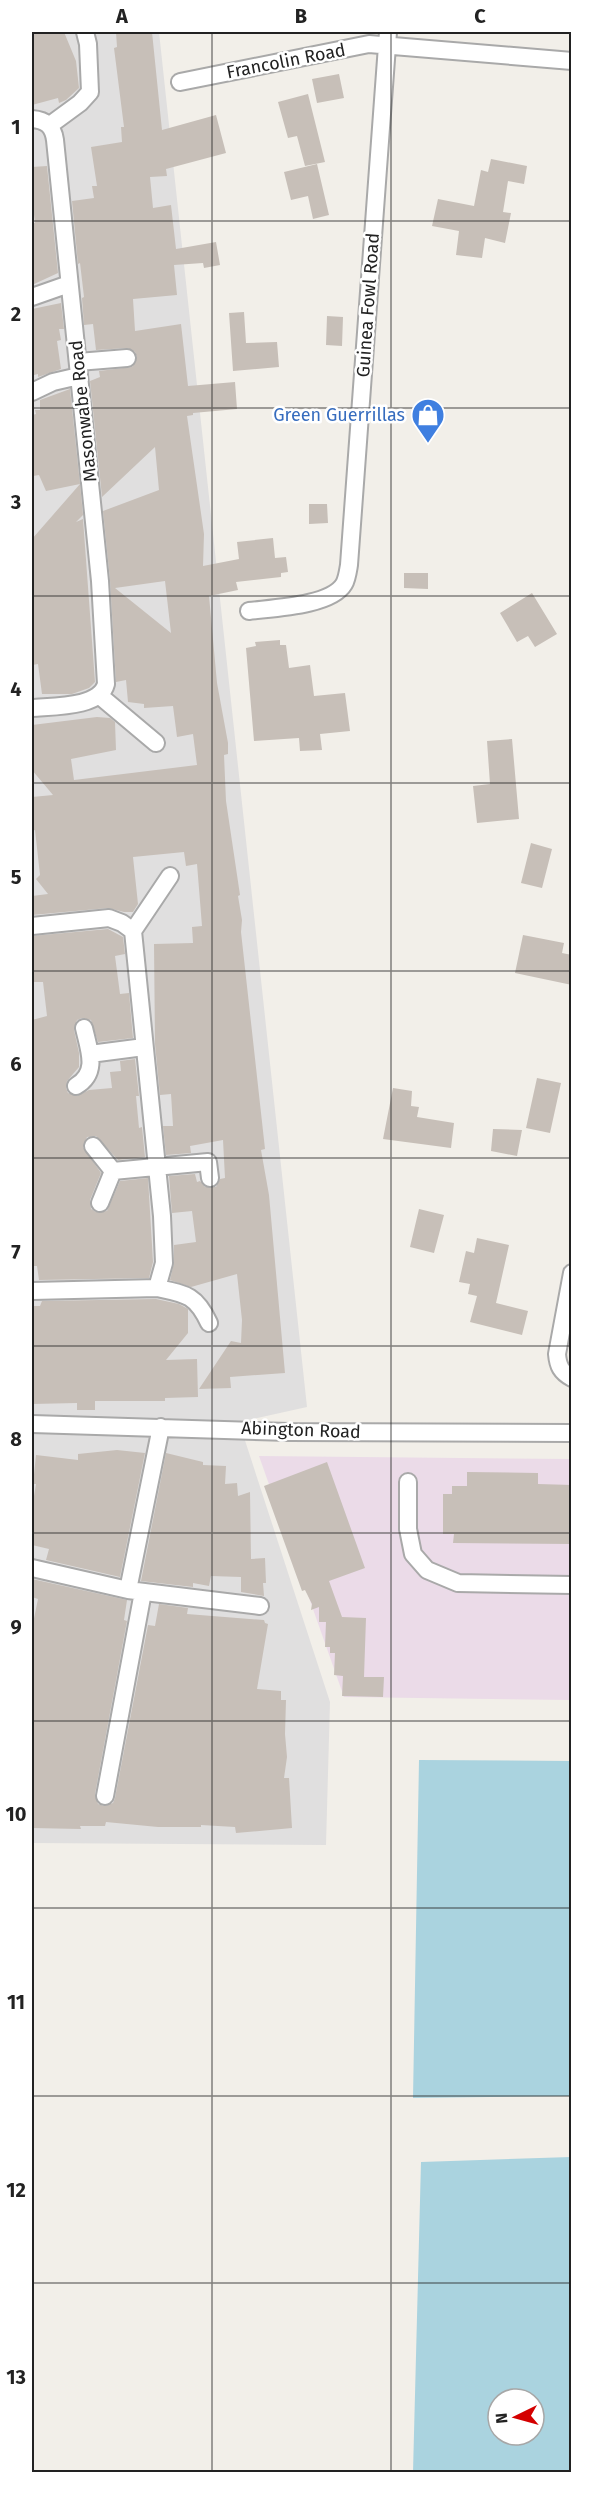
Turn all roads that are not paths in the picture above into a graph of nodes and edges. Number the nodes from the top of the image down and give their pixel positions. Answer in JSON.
{"nodes":[{"id":1,"x":86,"y":38,"type":"edge"},
{"id":2,"x":387,"y":39,"type":"edge"},
{"id":3,"x":572,"y":61,"type":"edge"},
{"id":4,"x":180,"y":82,"type":"dead end"},
{"id":5,"x":32,"y":119,"type":"edge"},
{"id":6,"x":50,"y":125,"type":"junction"},
{"id":7,"x":69,"y":284,"type":"junction"},
{"id":8,"x":32,"y":297,"type":"edge"},
{"id":9,"x":128,"y":358,"type":"dead end"},
{"id":10,"x":78,"y":369,"type":"junction"},
{"id":11,"x":32,"y":392,"type":"edge"},
{"id":12,"x":249,"y":611,"type":"dead end"},
{"id":13,"x":100,"y":696,"type":"junction"},
{"id":14,"x":32,"y":708,"type":"edge"},
{"id":15,"x":156,"y":743,"type":"dead end"},
{"id":16,"x":170,"y":876,"type":"dead end"},
{"id":17,"x":32,"y":926,"type":"edge"},
{"id":18,"x":133,"y":931,"type":"junction"},
{"id":19,"x":84,"y":1028,"type":"dead end"},
{"id":20,"x":144,"y":1047,"type":"junction"},
{"id":21,"x":90,"y":1054,"type":"junction"},
{"id":22,"x":76,"y":1086,"type":"dead end"},
{"id":23,"x":93,"y":1146,"type":"dead end"},
{"id":24,"x":208,"y":1163,"type":"dead end"},
{"id":25,"x":157,"y":1168,"type":"junction"},
{"id":26,"x":113,"y":1171,"type":"junction"},
{"id":27,"x":100,"y":1203,"type":"dead end"},
{"id":28,"x":572,"y":1273,"type":"edge"},
{"id":29,"x":157,"y":1288,"type":"junction"},
{"id":30,"x":32,"y":1291,"type":"edge"},
{"id":31,"x":209,"y":1323,"type":"dead end"},
{"id":32,"x":572,"y":1378,"type":"edge"},
{"id":33,"x":32,"y":1424,"type":"edge"},
{"id":34,"x":161,"y":1427,"type":"junction"},
{"id":35,"x":572,"y":1433,"type":"edge"},
{"id":36,"x":408,"y":1482,"type":"dead end"},
{"id":37,"x":32,"y":1568,"type":"edge"},
{"id":38,"x":572,"y":1585,"type":"edge"},
{"id":39,"x":136,"y":1591,"type":"junction"},
{"id":40,"x":260,"y":1606,"type":"dead end"},
{"id":41,"x":105,"y":1796,"type":"dead end"}],
"edges":[{"from":1,"to":6,"type":"street"},
{"from":2,"to":3,"type":"street","name":"Francolin Road"},
{"from":2,"to":4,"type":"street","name":"Francolin Road"},
{"from":2,"to":12,"type":"street","name":"Guinea Fowl Road"},
{"from":5,"to":6,"type":"street"},
{"from":6,"to":7,"type":"street","name":"Masonwabe Road"},
{"from":7,"to":8,"type":"street"},
{"from":7,"to":10,"type":"street","name":"Masonwabe Road"},
{"from":9,"to":10,"type":"street"},
{"from":10,"to":11,"type":"street"},
{"from":10,"to":13,"type":"street","name":"Masonwabe Road"},
{"from":13,"to":14,"type":"street"},
{"from":13,"to":15,"type":"street"},
{"from":16,"to":18,"type":"street"},
{"from":17,"to":18,"type":"street"},
{"from":18,"to":20,"type":"street"},
{"from":19,"to":21,"type":"street"},
{"from":20,"to":21,"type":"street"},
{"from":20,"to":25,"type":"street"},
{"from":21,"to":22,"type":"street"},
{"from":23,"to":26,"type":"street"},
{"from":24,"to":25,"type":"street"},
{"from":25,"to":26,"type":"street"},
{"from":25,"to":29,"type":"street"},
{"from":26,"to":27,"type":"street"},
{"from":28,"to":32,"type":"street"},
{"from":29,"to":30,"type":"street"},
{"from":29,"to":31,"type":"street"},
{"from":33,"to":34,"type":"street","name":"Abington Road"},
{"from":34,"to":35,"type":"street","name":"Abington Road"},
{"from":34,"to":39,"type":"street"},
{"from":36,"to":38,"type":"street"},
{"from":37,"to":39,"type":"street"},
{"from":39,"to":40,"type":"street"},
{"from":39,"to":41,"type":"street"}]}
